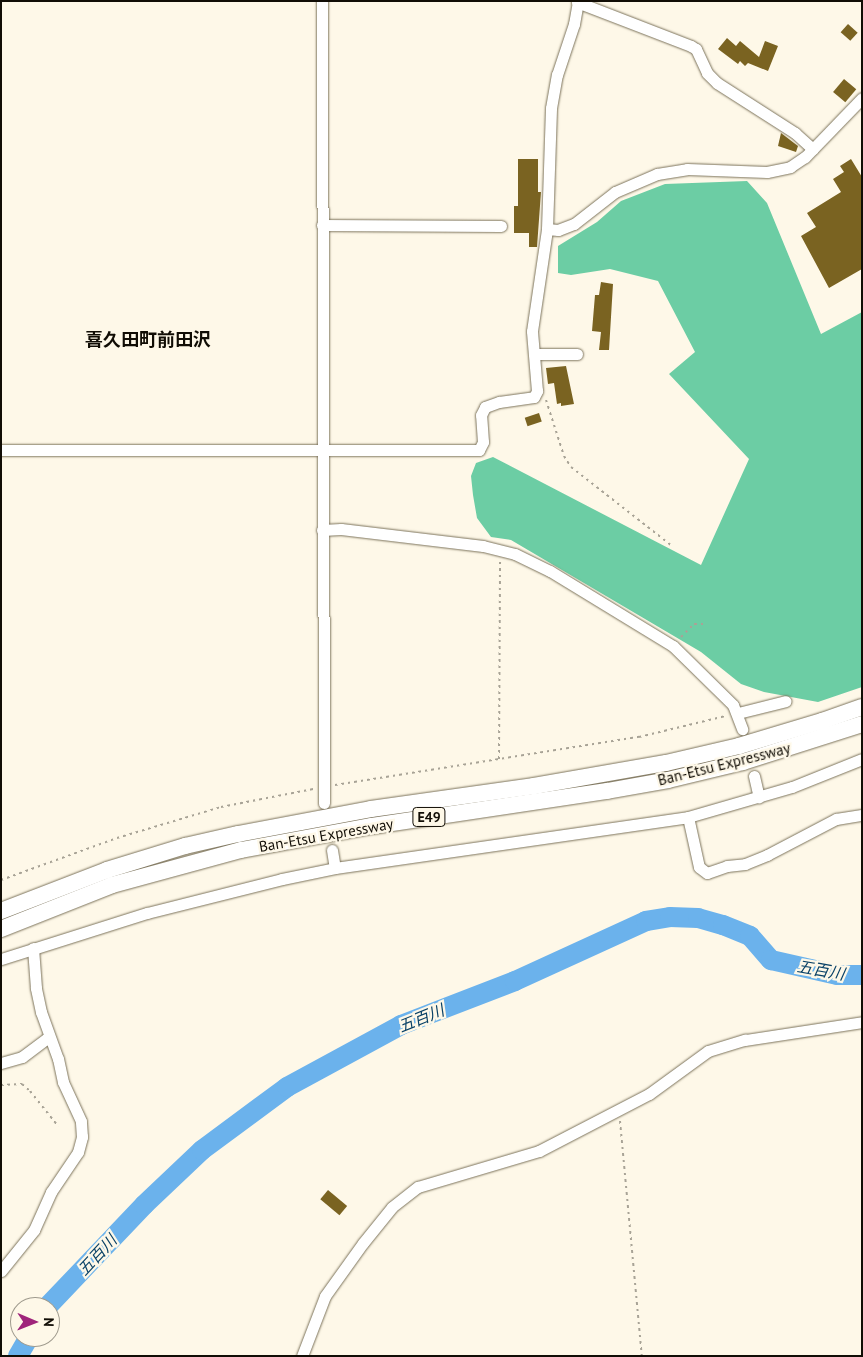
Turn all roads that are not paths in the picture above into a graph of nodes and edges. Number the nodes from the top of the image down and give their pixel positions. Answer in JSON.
{"nodes":[{"id":1,"x":322,"y":1,"type":"edge"},
{"id":2,"x":577,"y":2,"type":"edge"},
{"id":3,"x":862,"y":98,"type":"edge"},
{"id":4,"x":813,"y":149,"type":"junction"},
{"id":5,"x":322,"y":225,"type":"junction"},
{"id":6,"x":501,"y":226,"type":"dead end"},
{"id":7,"x":547,"y":229,"type":"junction"},
{"id":8,"x":535,"y":354,"type":"junction"},
{"id":9,"x":577,"y":354,"type":"dead end"},
{"id":10,"x":1,"y":450,"type":"edge"},
{"id":11,"x":322,"y":452,"type":"junction"},
{"id":12,"x":322,"y":530,"type":"junction"},
{"id":13,"x":786,"y":701,"type":"dead end"},
{"id":14,"x":862,"y":706,"type":"edge"},
{"id":15,"x":738,"y":713,"type":"junction"},
{"id":16,"x":862,"y":724,"type":"edge"},
{"id":17,"x":742,"y":729,"type":"dead end"},
{"id":18,"x":862,"y":759,"type":"edge"},
{"id":19,"x":754,"y":776,"type":"dead end"},
{"id":20,"x":759,"y":797,"type":"junction"},
{"id":21,"x":324,"y":803,"type":"dead end"},
{"id":22,"x":862,"y":814,"type":"edge"},
{"id":23,"x":688,"y":817,"type":"junction"},
{"id":24,"x":332,"y":850,"type":"dead end"},
{"id":25,"x":335,"y":868,"type":"junction"},
{"id":26,"x":1,"y":910,"type":"edge"},
{"id":27,"x":1,"y":928,"type":"edge"},
{"id":28,"x":33,"y":948,"type":"junction"},
{"id":29,"x":1,"y":959,"type":"edge"},
{"id":30,"x":862,"y":1022,"type":"edge"},
{"id":31,"x":49,"y":1037,"type":"junction"},
{"id":32,"x":1,"y":1063,"type":"edge"},
{"id":33,"x":1,"y":1271,"type":"edge"},
{"id":34,"x":302,"y":1356,"type":"edge"}],
"edges":[{"from":1,"to":5,"type":"street"},
{"from":2,"to":4,"type":"street"},
{"from":2,"to":7,"type":"street"},
{"from":3,"to":4,"type":"street"},
{"from":4,"to":7,"type":"street"},
{"from":5,"to":6,"type":"street"},
{"from":5,"to":11,"type":"street"},
{"from":7,"to":8,"type":"street"},
{"from":8,"to":9,"type":"street"},
{"from":8,"to":11,"type":"street"},
{"from":10,"to":11,"type":"street"},
{"from":11,"to":12,"type":"street"},
{"from":12,"to":15,"type":"street"},
{"from":12,"to":21,"type":"street"},
{"from":13,"to":15,"type":"street"},
{"from":14,"to":26,"type":"highway","name":"Ban-Etsu Expressway","number":"E49"},
{"from":15,"to":17,"type":"street"},
{"from":16,"to":27,"type":"highway","name":"Ban-Etsu Expressway","number":"E49"},
{"from":18,"to":20,"type":"street"},
{"from":19,"to":20,"type":"street"},
{"from":20,"to":23,"type":"street"},
{"from":22,"to":23,"type":"street"},
{"from":23,"to":25,"type":"street"},
{"from":24,"to":25,"type":"street"},
{"from":25,"to":28,"type":"street"},
{"from":28,"to":29,"type":"street"},
{"from":28,"to":31,"type":"street"},
{"from":30,"to":34,"type":"street"},
{"from":31,"to":32,"type":"street"},
{"from":31,"to":33,"type":"street"}]}
